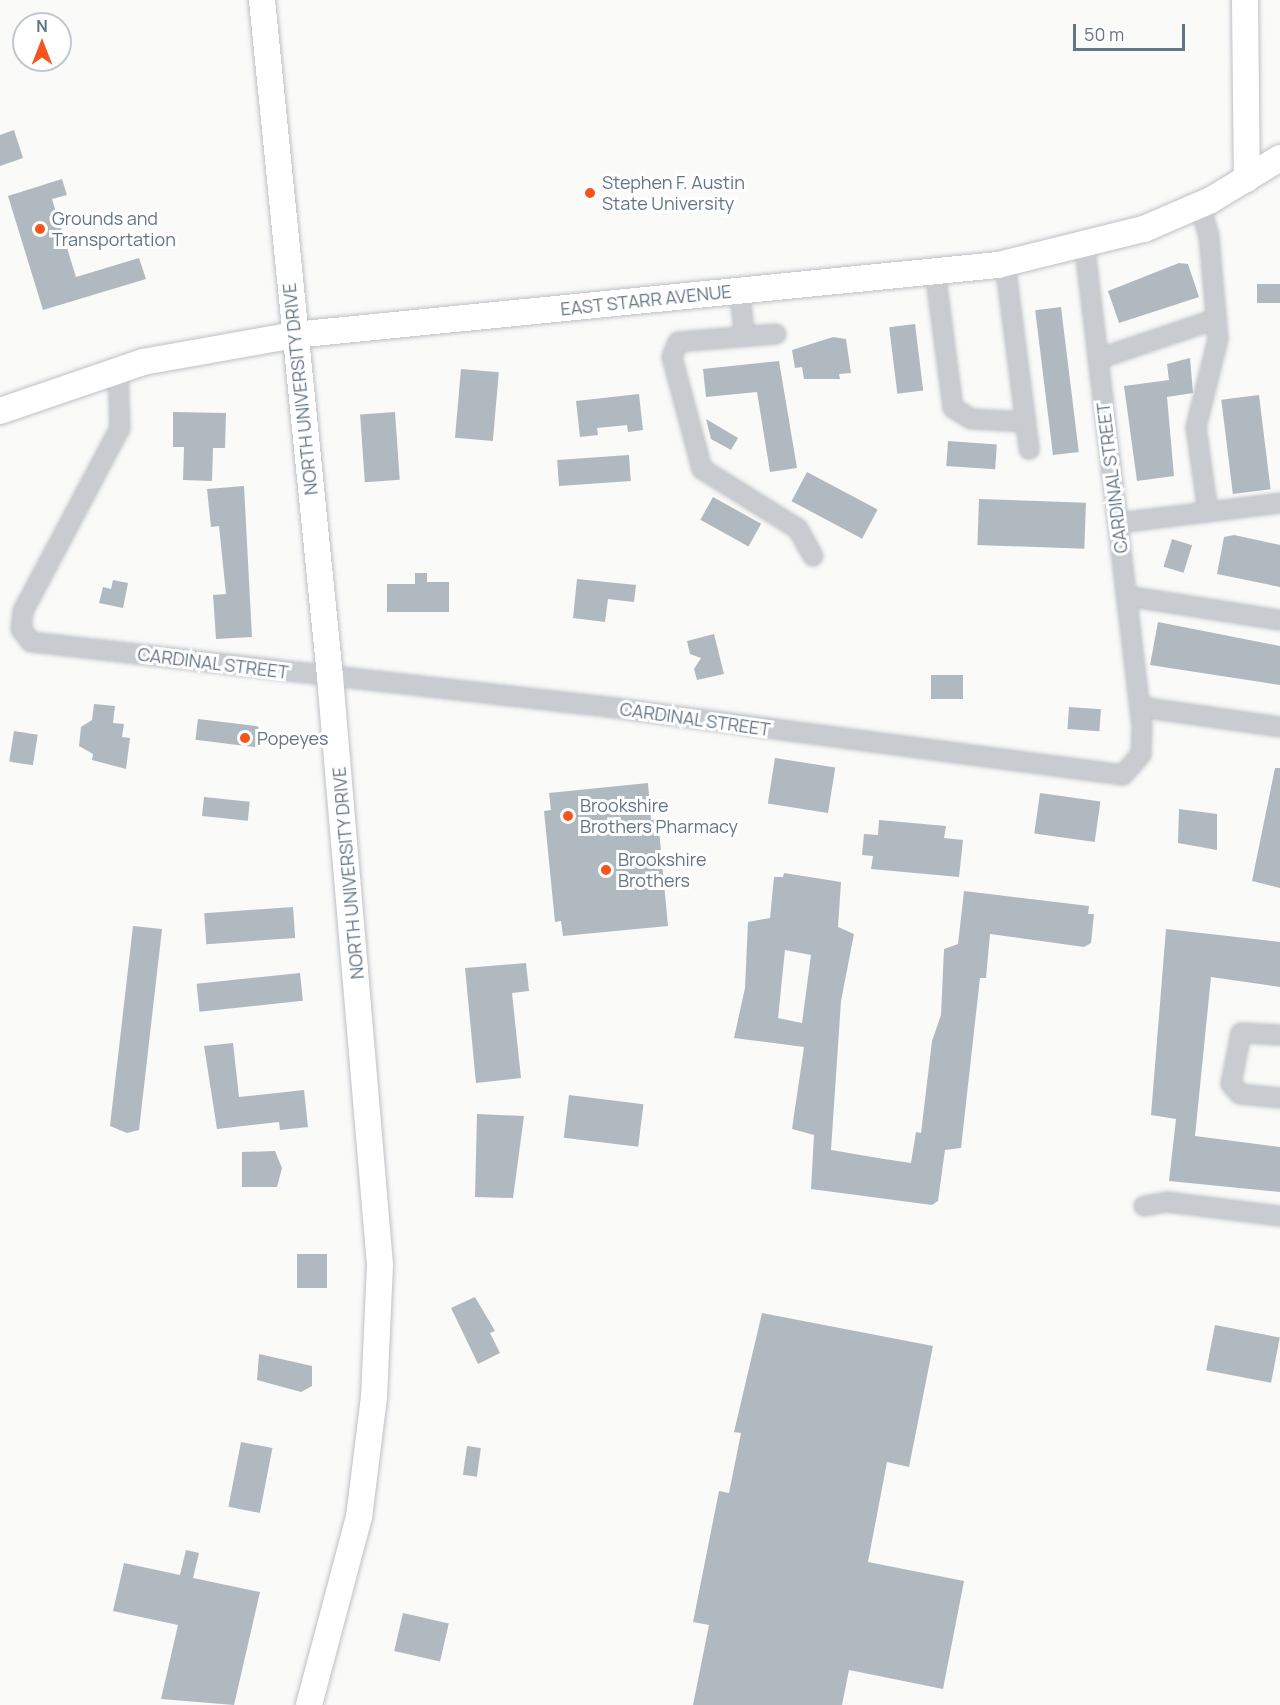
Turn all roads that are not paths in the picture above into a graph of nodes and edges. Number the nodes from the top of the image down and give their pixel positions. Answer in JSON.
{"nodes":[{"id":1,"x":261,"y":0,"type":"edge"},
{"id":2,"x":1245,"y":0,"type":"edge"},
{"id":3,"x":1280,"y":158,"type":"edge"},
{"id":4,"x":1247,"y":179,"type":"junction"},
{"id":5,"x":1200,"y":205,"type":"junction"},
{"id":6,"x":1085,"y":246,"type":"junction"},
{"id":7,"x":1005,"y":263,"type":"junction"},
{"id":8,"x":935,"y":271,"type":"junction"},
{"id":9,"x":739,"y":291,"type":"junction"},
{"id":10,"x":1216,"y":319,"type":"junction"},
{"id":11,"x":776,"y":334,"type":"dead end"},
{"id":12,"x":294,"y":335,"type":"junction"},
{"id":13,"x":746,"y":336,"type":"junction"},
{"id":14,"x":1098,"y":359,"type":"junction"},
{"id":15,"x":118,"y":369,"type":"junction"},
{"id":16,"x":0,"y":411,"type":"edge"},
{"id":17,"x":1026,"y":422,"type":"junction"},
{"id":18,"x":1029,"y":448,"type":"dead end"},
{"id":19,"x":1280,"y":503,"type":"edge"},
{"id":20,"x":1208,"y":512,"type":"junction"},
{"id":21,"x":1118,"y":522,"type":"junction"},
{"id":22,"x":813,"y":556,"type":"dead end"},
{"id":23,"x":1126,"y":596,"type":"junction"},
{"id":24,"x":1280,"y":620,"type":"edge"},
{"id":25,"x":330,"y":677,"type":"junction"},
{"id":26,"x":1140,"y":707,"type":"junction"},
{"id":27,"x":1280,"y":727,"type":"edge"},
{"id":28,"x":1280,"y":1035,"type":"edge"},
{"id":29,"x":1280,"y":1098,"type":"edge"},
{"id":30,"x":1144,"y":1206,"type":"dead end"},
{"id":31,"x":1280,"y":1216,"type":"edge"},
{"id":32,"x":309,"y":1705,"type":"edge"}],
"edges":[{"from":1,"to":12,"type":"main road","name":"NORTH UNIVERSITY DRIVE"},
{"from":2,"to":4,"type":"main road"},
{"from":3,"to":4,"type":"main road","name":"EAST STARR AVENUE"},
{"from":4,"to":5,"type":"main road","name":"EAST STARR AVENUE"},
{"from":5,"to":6,"type":"main road","name":"EAST STARR AVENUE"},
{"from":5,"to":10,"type":"street"},
{"from":6,"to":7,"type":"main road","name":"EAST STARR AVENUE"},
{"from":6,"to":14,"type":"street","name":"CARDINAL STREET"},
{"from":7,"to":8,"type":"main road","name":"EAST STARR AVENUE"},
{"from":7,"to":17,"type":"street"},
{"from":8,"to":9,"type":"main road","name":"EAST STARR AVENUE"},
{"from":8,"to":17,"type":"street"},
{"from":9,"to":12,"type":"main road","name":"EAST STARR AVENUE"},
{"from":9,"to":13,"type":"street"},
{"from":10,"to":14,"type":"street"},
{"from":10,"to":20,"type":"street"},
{"from":11,"to":13,"type":"street"},
{"from":12,"to":15,"type":"main road","name":"EAST STARR AVENUE"},
{"from":12,"to":25,"type":"main road","name":"NORTH UNIVERSITY DRIVE"},
{"from":13,"to":22,"type":"street"},
{"from":14,"to":21,"type":"street","name":"CARDINAL STREET"},
{"from":15,"to":16,"type":"main road","name":"EAST STARR AVENUE"},
{"from":15,"to":25,"type":"street","name":"CARDINAL STREET"},
{"from":17,"to":18,"type":"street"},
{"from":19,"to":20,"type":"street"},
{"from":20,"to":21,"type":"street"},
{"from":21,"to":23,"type":"street","name":"CARDINAL STREET"},
{"from":23,"to":24,"type":"street"},
{"from":23,"to":26,"type":"street","name":"CARDINAL STREET"},
{"from":25,"to":26,"type":"street","name":"CARDINAL STREET"},
{"from":25,"to":32,"type":"main road","name":"NORTH UNIVERSITY DRIVE"},
{"from":26,"to":27,"type":"street"},
{"from":28,"to":29,"type":"street"},
{"from":30,"to":31,"type":"street"}]}
